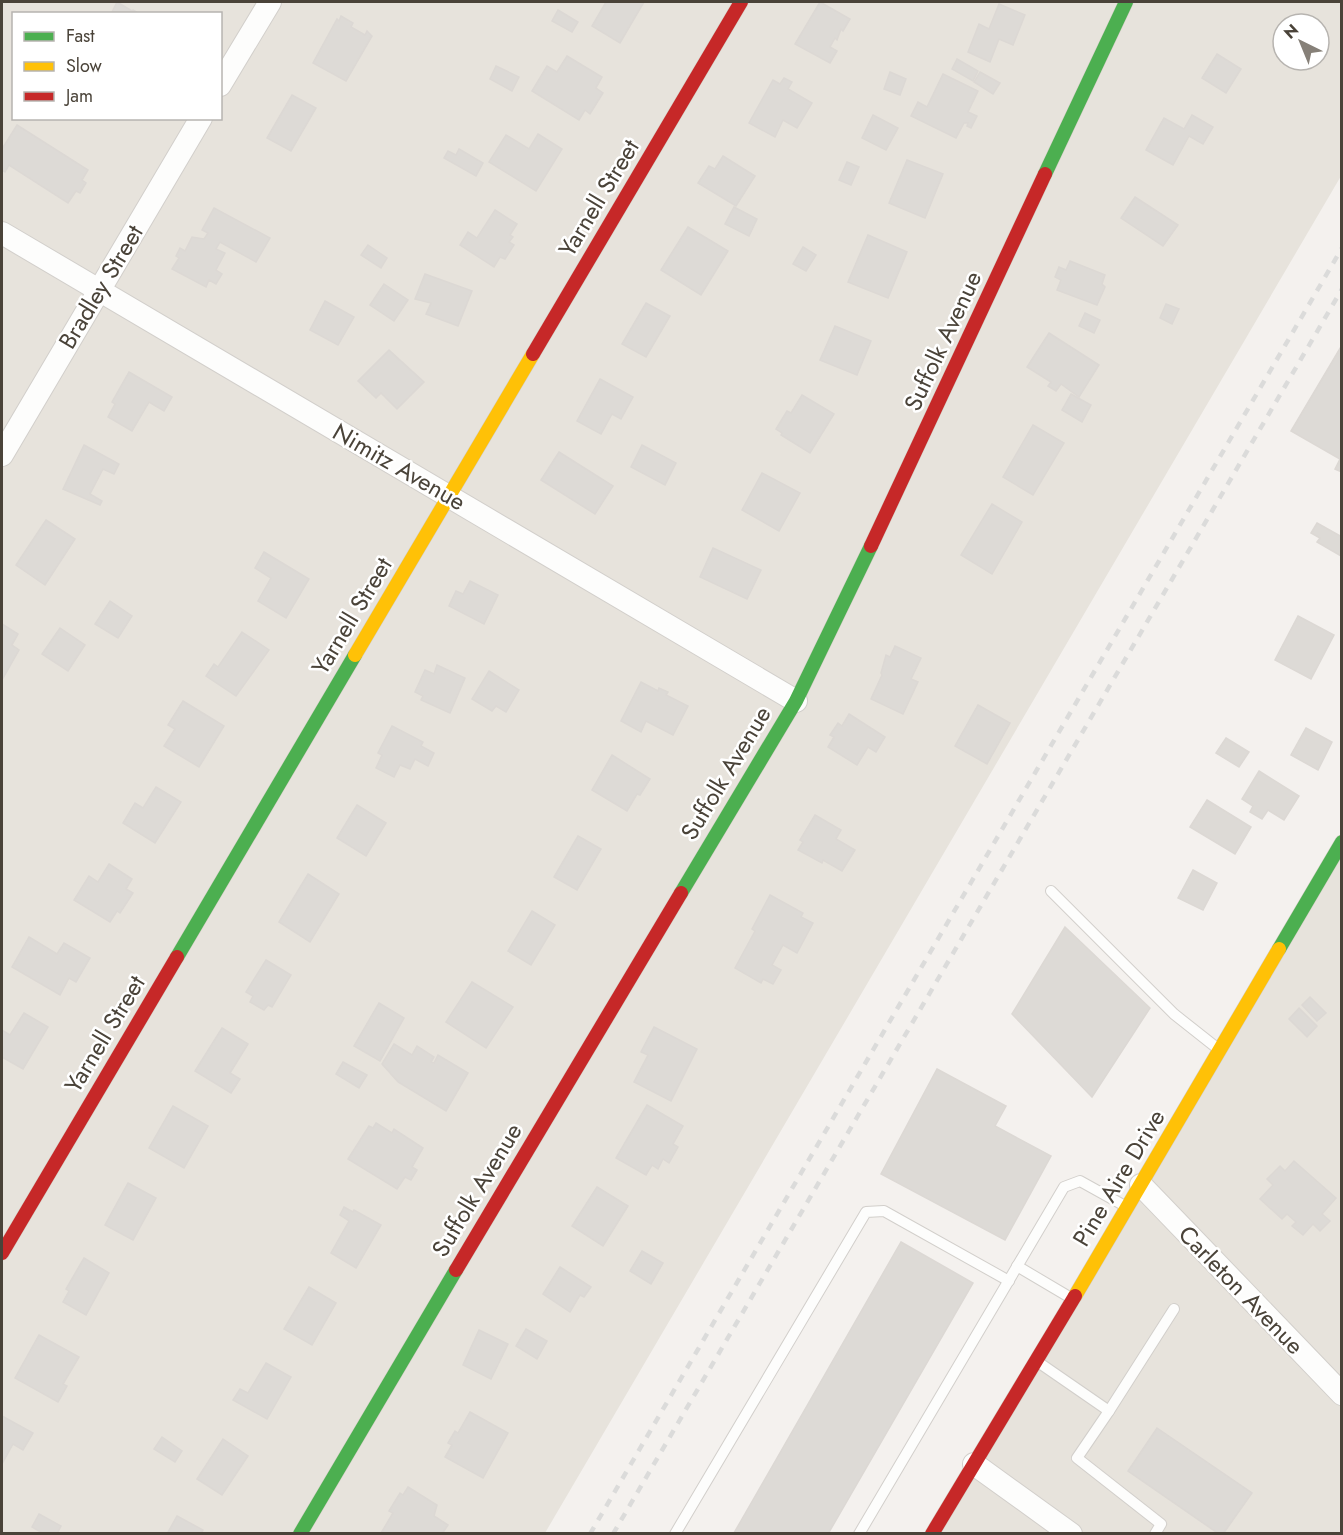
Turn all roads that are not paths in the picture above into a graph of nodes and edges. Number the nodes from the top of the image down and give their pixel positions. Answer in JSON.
{"nodes":[{"id":1,"x":270,"y":2,"type":"edge"},
{"id":2,"x":741,"y":2,"type":"edge"},
{"id":3,"x":1126,"y":2,"type":"edge"},
{"id":4,"x":222,"y":83,"type":"edge"},
{"id":5,"x":200,"y":120,"type":"edge"},
{"id":6,"x":2,"y":233,"type":"edge"},
{"id":7,"x":99,"y":291,"type":"junction"},
{"id":8,"x":2,"y":455,"type":"edge"},
{"id":9,"x":449,"y":496,"type":"junction"},
{"id":10,"x":796,"y":700,"type":"junction"},
{"id":11,"x":1341,"y":842,"type":"edge"},
{"id":12,"x":1336,"y":869,"type":"edge"},
{"id":13,"x":1051,"y":891,"type":"dead end"},
{"id":14,"x":1220,"y":1050,"type":"junction"},
{"id":15,"x":1142,"y":1185,"type":"junction"},
{"id":16,"x":1128,"y":1207,"type":"junction"},
{"id":17,"x":2,"y":1253,"type":"edge"},
{"id":18,"x":1017,"y":1266,"type":"junction"},
{"id":19,"x":1009,"y":1281,"type":"junction"},
{"id":20,"x":1073,"y":1299,"type":"junction"},
{"id":21,"x":1174,"y":1309,"type":"dead end"},
{"id":22,"x":1036,"y":1361,"type":"junction"},
{"id":23,"x":1341,"y":1394,"type":"edge"},
{"id":24,"x":1108,"y":1411,"type":"junction"},
{"id":25,"x":974,"y":1464,"type":"junction"},
{"id":26,"x":300,"y":1533,"type":"edge"},
{"id":27,"x":675,"y":1533,"type":"edge"},
{"id":28,"x":859,"y":1533,"type":"edge"},
{"id":29,"x":932,"y":1533,"type":"edge"},
{"id":30,"x":1071,"y":1533,"type":"edge"},
{"id":31,"x":1155,"y":1533,"type":"edge"}],
"edges":[{"from":1,"to":4,"type":"street"},
{"from":2,"to":9,"type":"street","name":"Yarnell Street"},
{"from":3,"to":10,"type":"street","name":"Suffolk Avenue"},
{"from":5,"to":7,"type":"street","name":"Bradley Street"},
{"from":6,"to":7,"type":"street","name":"Nimitz Avenue"},
{"from":7,"to":8,"type":"street","name":"Bradley Street"},
{"from":7,"to":9,"type":"street","name":"Nimitz Avenue"},
{"from":9,"to":10,"type":"street","name":"Nimitz Avenue"},
{"from":9,"to":17,"type":"street","name":"Yarnell Street"},
{"from":10,"to":26,"type":"street","name":"Suffolk Avenue"},
{"from":11,"to":12,"type":"street","name":"Pine Aire Drive"},
{"from":12,"to":14,"type":"street","name":"Pine Aire Drive"},
{"from":13,"to":14,"type":"lane"},
{"from":14,"to":15,"type":"street","name":"Pine Aire Drive"},
{"from":15,"to":16,"type":"street","name":"Pine Aire Drive"},
{"from":15,"to":23,"type":"street","name":"Carleton Avenue"},
{"from":16,"to":18,"type":"lane"},
{"from":16,"to":20,"type":"street","name":"Pine Aire Drive"},
{"from":18,"to":19,"type":"lane"},
{"from":18,"to":20,"type":"lane"},
{"from":19,"to":27,"type":"lane"},
{"from":19,"to":28,"type":"lane"},
{"from":20,"to":22,"type":"street","name":"Pine Aire Drive"},
{"from":21,"to":24,"type":"lane"},
{"from":22,"to":24,"type":"lane"},
{"from":22,"to":25,"type":"street","name":"Pine Aire Drive"},
{"from":24,"to":31,"type":"lane"},
{"from":25,"to":29,"type":"street","name":"Pine Aire Drive"},
{"from":25,"to":30,"type":"street"}]}
